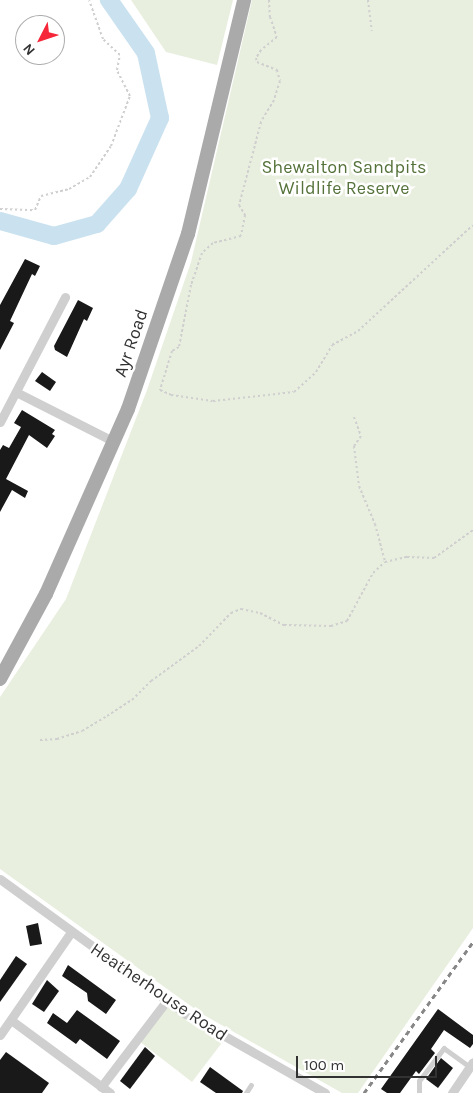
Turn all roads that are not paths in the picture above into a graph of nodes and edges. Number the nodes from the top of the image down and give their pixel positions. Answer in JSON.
{"nodes":[{"id":1,"x":244,"y":0,"type":"edge"},
{"id":2,"x":65,"y":297,"type":"dead end"},
{"id":3,"x":16,"y":392,"type":"junction"},
{"id":4,"x":0,"y":422,"type":"edge"},
{"id":5,"x":112,"y":440,"type":"junction"},
{"id":6,"x":0,"y":679,"type":"edge"},
{"id":7,"x":0,"y":880,"type":"edge"},
{"id":8,"x":71,"y":932,"type":"junction"},
{"id":9,"x":166,"y":1000,"type":"junction"},
{"id":10,"x":11,"y":1020,"type":"junction"},
{"id":11,"x":0,"y":1035,"type":"edge"},
{"id":12,"x":471,"y":1064,"type":"edge"},
{"id":13,"x":251,"y":1085,"type":"dead end"},
{"id":14,"x":101,"y":1087,"type":"junction"},
{"id":15,"x":321,"y":1090,"type":"edge"},
{"id":16,"x":110,"y":1093,"type":"edge"},
{"id":17,"x":246,"y":1093,"type":"edge"},
{"id":18,"x":419,"y":1093,"type":"edge"},
{"id":19,"x":452,"y":1093,"type":"edge"}],
"edges":[{"from":1,"to":5,"type":"main road","name":"Ayr Road"},
{"from":2,"to":3,"type":"street"},
{"from":3,"to":4,"type":"street"},
{"from":3,"to":5,"type":"street"},
{"from":5,"to":6,"type":"main road","name":"Ayr Road"},
{"from":7,"to":8,"type":"street","name":"Heatherhouse Road"},
{"from":8,"to":9,"type":"street","name":"Heatherhouse Road"},
{"from":8,"to":10,"type":"street"},
{"from":9,"to":14,"type":"street"},
{"from":9,"to":15,"type":"street","name":"Heatherhouse Road"},
{"from":10,"to":11,"type":"street"},
{"from":10,"to":14,"type":"street"},
{"from":12,"to":18,"type":"lane"},
{"from":12,"to":19,"type":"street"},
{"from":13,"to":17,"type":"lane"},
{"from":14,"to":16,"type":"street"}]}
